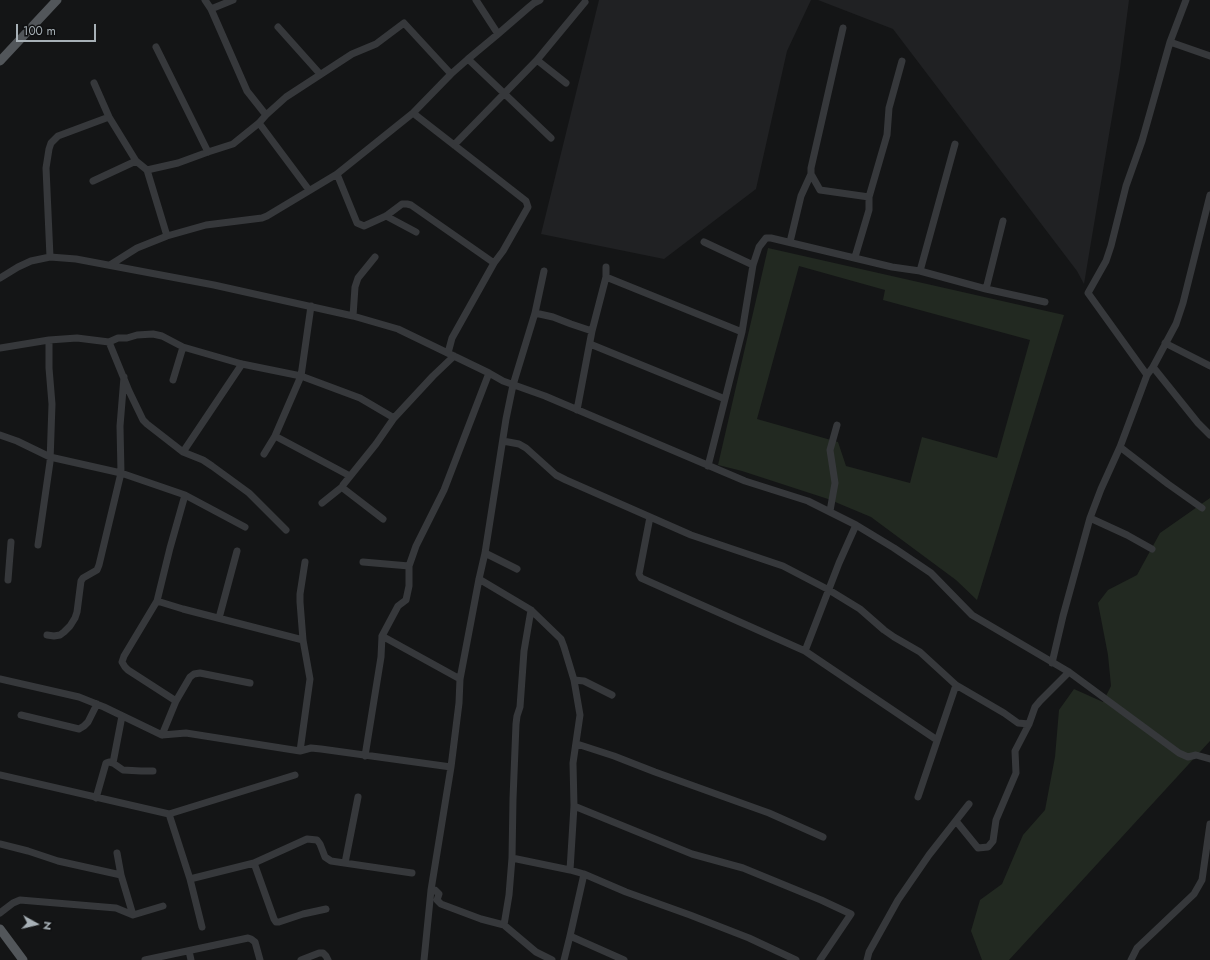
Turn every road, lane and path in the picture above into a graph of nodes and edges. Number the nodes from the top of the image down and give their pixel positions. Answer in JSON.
{"nodes":[{"id":1,"x":56,"y":0,"type":"edge"},
{"id":2,"x":205,"y":0,"type":"edge"},
{"id":3,"x":233,"y":0,"type":"edge"},
{"id":4,"x":476,"y":0,"type":"edge"},
{"id":5,"x":540,"y":0,"type":"edge"},
{"id":6,"x":1186,"y":0,"type":"edge"},
{"id":7,"x":585,"y":2,"type":"dead end"},
{"id":8,"x":211,"y":10,"type":"junction"},
{"id":9,"x":278,"y":27,"type":"dead end"},
{"id":10,"x":843,"y":28,"type":"dead end"},
{"id":11,"x":498,"y":34,"type":"junction"},
{"id":12,"x":1170,"y":42,"type":"junction"},
{"id":13,"x":156,"y":47,"type":"dead end"},
{"id":14,"x":1210,"y":56,"type":"edge"},
{"id":15,"x":468,"y":59,"type":"junction"},
{"id":16,"x":0,"y":60,"type":"edge"},
{"id":17,"x":537,"y":60,"type":"junction"},
{"id":18,"x":902,"y":62,"type":"dead end"},
{"id":19,"x":320,"y":74,"type":"junction"},
{"id":20,"x":451,"y":74,"type":"junction"},
{"id":21,"x":566,"y":82,"type":"dead end"},
{"id":22,"x":94,"y":83,"type":"dead end"},
{"id":23,"x":504,"y":94,"type":"junction"},
{"id":24,"x":413,"y":113,"type":"junction"},
{"id":25,"x":266,"y":115,"type":"junction"},
{"id":26,"x":109,"y":118,"type":"junction"},
{"id":27,"x":259,"y":122,"type":"junction"},
{"id":28,"x":551,"y":138,"type":"dead end"},
{"id":29,"x":955,"y":144,"type":"dead end"},
{"id":30,"x":454,"y":145,"type":"junction"},
{"id":31,"x":208,"y":152,"type":"junction"},
{"id":32,"x":136,"y":161,"type":"junction"},
{"id":33,"x":147,"y":170,"type":"junction"},
{"id":34,"x":337,"y":174,"type":"junction"},
{"id":35,"x":811,"y":174,"type":"junction"},
{"id":36,"x":93,"y":181,"type":"dead end"},
{"id":37,"x":309,"y":190,"type":"junction"},
{"id":38,"x":1210,"y":195,"type":"edge"},
{"id":39,"x":869,"y":197,"type":"junction"},
{"id":40,"x":386,"y":216,"type":"junction"},
{"id":41,"x":1003,"y":222,"type":"dead end"},
{"id":42,"x":416,"y":232,"type":"dead end"},
{"id":43,"x":167,"y":236,"type":"junction"},
{"id":44,"x":704,"y":242,"type":"dead end"},
{"id":45,"x":790,"y":242,"type":"junction"},
{"id":46,"x":50,"y":257,"type":"junction"},
{"id":47,"x":375,"y":257,"type":"dead end"},
{"id":48,"x":855,"y":258,"type":"junction"},
{"id":49,"x":494,"y":263,"type":"junction"},
{"id":50,"x":110,"y":265,"type":"junction"},
{"id":51,"x":753,"y":265,"type":"junction"},
{"id":52,"x":606,"y":266,"type":"dead end"},
{"id":53,"x":544,"y":271,"type":"dead end"},
{"id":54,"x":920,"y":271,"type":"junction"},
{"id":55,"x":606,"y":277,"type":"junction"},
{"id":56,"x":0,"y":278,"type":"edge"},
{"id":57,"x":986,"y":289,"type":"junction"},
{"id":58,"x":1044,"y":302,"type":"dead end"},
{"id":59,"x":311,"y":306,"type":"junction"},
{"id":60,"x":535,"y":313,"type":"junction"},
{"id":61,"x":353,"y":316,"type":"junction"},
{"id":62,"x":592,"y":331,"type":"junction"},
{"id":63,"x":742,"y":332,"type":"junction"},
{"id":64,"x":49,"y":340,"type":"junction"},
{"id":65,"x":109,"y":342,"type":"junction"},
{"id":66,"x":1165,"y":343,"type":"junction"},
{"id":67,"x":590,"y":344,"type":"junction"},
{"id":68,"x":183,"y":347,"type":"junction"},
{"id":69,"x":0,"y":348,"type":"edge"},
{"id":70,"x":451,"y":355,"type":"junction"},
{"id":71,"x":242,"y":364,"type":"junction"},
{"id":72,"x":1210,"y":366,"type":"edge"},
{"id":73,"x":1153,"y":367,"type":"junction"},
{"id":74,"x":489,"y":373,"type":"junction"},
{"id":75,"x":1147,"y":375,"type":"junction"},
{"id":76,"x":301,"y":376,"type":"junction"},
{"id":77,"x":124,"y":377,"type":"junction"},
{"id":78,"x":172,"y":380,"type":"dead end"},
{"id":79,"x":513,"y":385,"type":"junction"},
{"id":80,"x":725,"y":399,"type":"junction"},
{"id":81,"x":577,"y":410,"type":"junction"},
{"id":82,"x":394,"y":418,"type":"junction"},
{"id":83,"x":838,"y":425,"type":"dead end"},
{"id":84,"x":0,"y":434,"type":"edge"},
{"id":85,"x":1210,"y":435,"type":"edge"},
{"id":86,"x":275,"y":436,"type":"junction"},
{"id":87,"x":503,"y":441,"type":"junction"},
{"id":88,"x":1120,"y":447,"type":"junction"},
{"id":89,"x":183,"y":452,"type":"junction"},
{"id":90,"x":264,"y":454,"type":"dead end"},
{"id":91,"x":50,"y":457,"type":"junction"},
{"id":92,"x":708,"y":466,"type":"junction"},
{"id":93,"x":121,"y":473,"type":"junction"},
{"id":94,"x":350,"y":476,"type":"junction"},
{"id":95,"x":342,"y":487,"type":"junction"},
{"id":96,"x":185,"y":495,"type":"junction"},
{"id":97,"x":322,"y":503,"type":"dead end"},
{"id":98,"x":1202,"y":508,"type":"dead end"},
{"id":99,"x":830,"y":511,"type":"junction"},
{"id":100,"x":650,"y":517,"type":"junction"},
{"id":101,"x":1090,"y":518,"type":"junction"},
{"id":102,"x":383,"y":519,"type":"dead end"},
{"id":103,"x":856,"y":524,"type":"junction"},
{"id":104,"x":245,"y":527,"type":"dead end"},
{"id":105,"x":286,"y":530,"type":"dead end"},
{"id":106,"x":11,"y":542,"type":"dead end"},
{"id":107,"x":38,"y":545,"type":"dead end"},
{"id":108,"x":1152,"y":549,"type":"dead end"},
{"id":109,"x":237,"y":551,"type":"dead end"},
{"id":110,"x":485,"y":553,"type":"junction"},
{"id":111,"x":305,"y":562,"type":"dead end"},
{"id":112,"x":363,"y":562,"type":"dead end"},
{"id":113,"x":409,"y":566,"type":"junction"},
{"id":114,"x":0,"y":568,"type":"edge"},
{"id":115,"x":8,"y":569,"type":"junction"},
{"id":116,"x":517,"y":569,"type":"dead end"},
{"id":117,"x":479,"y":579,"type":"junction"},
{"id":118,"x":8,"y":580,"type":"dead end"},
{"id":119,"x":829,"y":590,"type":"junction"},
{"id":120,"x":157,"y":601,"type":"junction"},
{"id":121,"x":531,"y":610,"type":"junction"},
{"id":122,"x":219,"y":618,"type":"junction"},
{"id":123,"x":47,"y":635,"type":"dead end"},
{"id":124,"x":382,"y":636,"type":"junction"},
{"id":125,"x":302,"y":640,"type":"junction"},
{"id":126,"x":805,"y":651,"type":"junction"},
{"id":127,"x":1052,"y":663,"type":"junction"},
{"id":128,"x":1071,"y":674,"type":"junction"},
{"id":129,"x":0,"y":679,"type":"edge"},
{"id":130,"x":460,"y":679,"type":"junction"},
{"id":131,"x":574,"y":680,"type":"junction"},
{"id":132,"x":250,"y":682,"type":"dead end"},
{"id":133,"x":956,"y":685,"type":"junction"},
{"id":134,"x":612,"y":695,"type":"dead end"},
{"id":135,"x":176,"y":701,"type":"junction"},
{"id":136,"x":97,"y":704,"type":"junction"},
{"id":137,"x":21,"y":715,"type":"dead end"},
{"id":138,"x":122,"y":716,"type":"junction"},
{"id":139,"x":1029,"y":724,"type":"junction"},
{"id":140,"x":162,"y":735,"type":"junction"},
{"id":141,"x":937,"y":740,"type":"junction"},
{"id":142,"x":577,"y":744,"type":"junction"},
{"id":143,"x":300,"y":751,"type":"junction"},
{"id":144,"x":365,"y":756,"type":"junction"},
{"id":145,"x":1210,"y":759,"type":"edge"},
{"id":146,"x":113,"y":763,"type":"junction"},
{"id":147,"x":451,"y":767,"type":"junction"},
{"id":148,"x":153,"y":771,"type":"dead end"},
{"id":149,"x":295,"y":775,"type":"dead end"},
{"id":150,"x":0,"y":776,"type":"edge"},
{"id":151,"x":358,"y":797,"type":"dead end"},
{"id":152,"x":918,"y":797,"type":"dead end"},
{"id":153,"x":96,"y":798,"type":"junction"},
{"id":154,"x":969,"y":804,"type":"dead end"},
{"id":155,"x":574,"y":806,"type":"junction"},
{"id":156,"x":169,"y":814,"type":"junction"},
{"id":157,"x":956,"y":821,"type":"junction"},
{"id":158,"x":1210,"y":824,"type":"edge"},
{"id":159,"x":823,"y":836,"type":"dead end"},
{"id":160,"x":0,"y":844,"type":"edge"},
{"id":161,"x":117,"y":853,"type":"dead end"},
{"id":162,"x":512,"y":858,"type":"junction"},
{"id":163,"x":254,"y":863,"type":"junction"},
{"id":164,"x":345,"y":863,"type":"junction"},
{"id":165,"x":570,"y":870,"type":"junction"},
{"id":166,"x":412,"y":873,"type":"dead end"},
{"id":167,"x":584,"y":874,"type":"junction"},
{"id":168,"x":122,"y":875,"type":"junction"},
{"id":169,"x":190,"y":879,"type":"junction"},
{"id":170,"x":1202,"y":880,"type":"junction"},
{"id":171,"x":1210,"y":883,"type":"edge"},
{"id":172,"x":431,"y":890,"type":"junction"},
{"id":173,"x":163,"y":906,"type":"dead end"},
{"id":174,"x":326,"y":909,"type":"dead end"},
{"id":175,"x":0,"y":913,"type":"edge"},
{"id":176,"x":133,"y":915,"type":"junction"},
{"id":177,"x":504,"y":925,"type":"junction"},
{"id":178,"x":202,"y":927,"type":"dead end"},
{"id":179,"x":1,"y":931,"type":"edge"},
{"id":180,"x":570,"y":936,"type":"junction"},
{"id":181,"x":189,"y":951,"type":"junction"},
{"id":182,"x":23,"y":960,"type":"edge"},
{"id":183,"x":145,"y":960,"type":"edge"},
{"id":184,"x":191,"y":960,"type":"edge"},
{"id":185,"x":260,"y":960,"type":"edge"},
{"id":186,"x":301,"y":960,"type":"edge"},
{"id":187,"x":328,"y":960,"type":"edge"},
{"id":188,"x":424,"y":960,"type":"edge"},
{"id":189,"x":552,"y":960,"type":"edge"},
{"id":190,"x":564,"y":960,"type":"edge"},
{"id":191,"x":624,"y":960,"type":"edge"},
{"id":192,"x":796,"y":960,"type":"edge"},
{"id":193,"x":820,"y":960,"type":"edge"},
{"id":194,"x":867,"y":960,"type":"edge"},
{"id":195,"x":1131,"y":960,"type":"edge"}],
"edges":[{"from":1,"to":16,"type":"main road"},
{"from":2,"to":8,"type":"street"},
{"from":3,"to":8,"type":"street"},
{"from":4,"to":11,"type":"street"},
{"from":5,"to":11,"type":"street"},
{"from":6,"to":12,"type":"street"},
{"from":7,"to":17,"type":"street"},
{"from":8,"to":25,"type":"street"},
{"from":9,"to":19,"type":"street"},
{"from":10,"to":35,"type":"street"},
{"from":11,"to":15,"type":"street"},
{"from":12,"to":14,"type":"street"},
{"from":12,"to":75,"type":"street"},
{"from":13,"to":31,"type":"street"},
{"from":15,"to":20,"type":"street"},
{"from":15,"to":23,"type":"street"},
{"from":17,"to":21,"type":"street"},
{"from":17,"to":23,"type":"street"},
{"from":18,"to":39,"type":"street"},
{"from":19,"to":20,"type":"street"},
{"from":19,"to":25,"type":"street"},
{"from":20,"to":24,"type":"street"},
{"from":22,"to":26,"type":"street"},
{"from":23,"to":28,"type":"street"},
{"from":23,"to":30,"type":"street"},
{"from":24,"to":30,"type":"street"},
{"from":24,"to":34,"type":"street"},
{"from":25,"to":27,"type":"street"},
{"from":26,"to":32,"type":"street"},
{"from":26,"to":46,"type":"street"},
{"from":27,"to":31,"type":"street"},
{"from":27,"to":37,"type":"street"},
{"from":29,"to":54,"type":"street"},
{"from":30,"to":49,"type":"street"},
{"from":31,"to":33,"type":"street"},
{"from":32,"to":33,"type":"street"},
{"from":32,"to":36,"type":"street"},
{"from":33,"to":43,"type":"street"},
{"from":34,"to":37,"type":"street"},
{"from":34,"to":40,"type":"street"},
{"from":35,"to":39,"type":"street"},
{"from":35,"to":45,"type":"street"},
{"from":37,"to":43,"type":"street"},
{"from":38,"to":66,"type":"street"},
{"from":39,"to":48,"type":"street"},
{"from":40,"to":42,"type":"street"},
{"from":40,"to":49,"type":"street"},
{"from":41,"to":57,"type":"street"},
{"from":43,"to":50,"type":"street"},
{"from":44,"to":51,"type":"street"},
{"from":45,"to":48,"type":"street"},
{"from":45,"to":51,"type":"street"},
{"from":46,"to":50,"type":"street"},
{"from":46,"to":56,"type":"street"},
{"from":47,"to":61,"type":"street"},
{"from":48,"to":54,"type":"street"},
{"from":49,"to":70,"type":"street"},
{"from":50,"to":59,"type":"street"},
{"from":51,"to":63,"type":"street"},
{"from":52,"to":55,"type":"street"},
{"from":53,"to":60,"type":"street"},
{"from":54,"to":57,"type":"street"},
{"from":55,"to":62,"type":"street"},
{"from":55,"to":63,"type":"street"},
{"from":57,"to":58,"type":"street"},
{"from":59,"to":61,"type":"street"},
{"from":59,"to":76,"type":"street"},
{"from":60,"to":62,"type":"street"},
{"from":60,"to":79,"type":"street"},
{"from":61,"to":70,"type":"street"},
{"from":62,"to":67,"type":"street"},
{"from":63,"to":80,"type":"street"},
{"from":64,"to":65,"type":"street"},
{"from":64,"to":69,"type":"street"},
{"from":64,"to":91,"type":"street"},
{"from":65,"to":68,"type":"street"},
{"from":65,"to":77,"type":"street"},
{"from":66,"to":72,"type":"street"},
{"from":66,"to":73,"type":"street"},
{"from":67,"to":80,"type":"street"},
{"from":67,"to":81,"type":"street"},
{"from":68,"to":71,"type":"street"},
{"from":68,"to":78,"type":"street"},
{"from":70,"to":74,"type":"street"},
{"from":70,"to":82,"type":"street"},
{"from":71,"to":76,"type":"street"},
{"from":71,"to":89,"type":"street"},
{"from":73,"to":75,"type":"street"},
{"from":73,"to":85,"type":"street"},
{"from":74,"to":79,"type":"street"},
{"from":74,"to":113,"type":"street"},
{"from":75,"to":88,"type":"street"},
{"from":76,"to":82,"type":"street"},
{"from":76,"to":86,"type":"street"},
{"from":77,"to":89,"type":"street"},
{"from":77,"to":93,"type":"street"},
{"from":79,"to":81,"type":"street"},
{"from":79,"to":87,"type":"street"},
{"from":80,"to":92,"type":"street"},
{"from":81,"to":92,"type":"street"},
{"from":82,"to":94,"type":"street"},
{"from":83,"to":99,"type":"street"},
{"from":84,"to":91,"type":"street"},
{"from":86,"to":90,"type":"street"},
{"from":86,"to":94,"type":"street"},
{"from":87,"to":100,"type":"street"},
{"from":87,"to":110,"type":"street"},
{"from":88,"to":98,"type":"street"},
{"from":88,"to":101,"type":"street"},
{"from":89,"to":105,"type":"street"},
{"from":91,"to":93,"type":"street"},
{"from":91,"to":107,"type":"street"},
{"from":92,"to":99,"type":"street"},
{"from":93,"to":96,"type":"street"},
{"from":93,"to":123,"type":"street"},
{"from":94,"to":95,"type":"street"},
{"from":95,"to":97,"type":"street"},
{"from":95,"to":102,"type":"street"},
{"from":96,"to":104,"type":"street"},
{"from":96,"to":120,"type":"street"},
{"from":99,"to":103,"type":"street"},
{"from":100,"to":119,"type":"street"},
{"from":100,"to":126,"type":"street"},
{"from":101,"to":108,"type":"street"},
{"from":101,"to":127,"type":"street"},
{"from":103,"to":119,"type":"street"},
{"from":103,"to":127,"type":"street"},
{"from":106,"to":115,"type":"street"},
{"from":109,"to":122,"type":"street"},
{"from":110,"to":116,"type":"street"},
{"from":110,"to":117,"type":"street"},
{"from":111,"to":125,"type":"street"},
{"from":112,"to":113,"type":"street"},
{"from":113,"to":124,"type":"street"},
{"from":114,"to":115,"type":"street"},
{"from":115,"to":118,"type":"street"},
{"from":117,"to":121,"type":"street"},
{"from":117,"to":130,"type":"street"},
{"from":119,"to":126,"type":"street"},
{"from":119,"to":133,"type":"street"},
{"from":120,"to":122,"type":"street"},
{"from":120,"to":135,"type":"street"},
{"from":121,"to":131,"type":"street"},
{"from":121,"to":162,"type":"street"},
{"from":122,"to":125,"type":"street"},
{"from":124,"to":130,"type":"street"},
{"from":124,"to":144,"type":"street"},
{"from":125,"to":143,"type":"street"},
{"from":126,"to":141,"type":"street"},
{"from":127,"to":128,"type":"street"},
{"from":128,"to":139,"type":"street"},
{"from":128,"to":145,"type":"street"},
{"from":129,"to":136,"type":"street"},
{"from":130,"to":147,"type":"street"},
{"from":131,"to":134,"type":"street"},
{"from":131,"to":142,"type":"street"},
{"from":132,"to":135,"type":"street"},
{"from":133,"to":139,"type":"street"},
{"from":133,"to":141,"type":"street"},
{"from":135,"to":140,"type":"street"},
{"from":136,"to":137,"type":"street"},
{"from":136,"to":138,"type":"street"},
{"from":138,"to":140,"type":"street"},
{"from":138,"to":146,"type":"street"},
{"from":139,"to":157,"type":"street"},
{"from":140,"to":143,"type":"street"},
{"from":141,"to":152,"type":"street"},
{"from":142,"to":155,"type":"street"},
{"from":142,"to":159,"type":"street"},
{"from":143,"to":144,"type":"street"},
{"from":144,"to":147,"type":"street"},
{"from":146,"to":148,"type":"street"},
{"from":146,"to":153,"type":"street"},
{"from":147,"to":172,"type":"street"},
{"from":149,"to":156,"type":"street"},
{"from":150,"to":153,"type":"street"},
{"from":151,"to":164,"type":"street"},
{"from":153,"to":156,"type":"street"},
{"from":154,"to":157,"type":"street"},
{"from":155,"to":165,"type":"street"},
{"from":155,"to":193,"type":"street"},
{"from":156,"to":169,"type":"street"},
{"from":157,"to":194,"type":"street"},
{"from":158,"to":170,"type":"street"},
{"from":160,"to":168,"type":"street"},
{"from":161,"to":168,"type":"street"},
{"from":162,"to":165,"type":"street"},
{"from":162,"to":177,"type":"street"},
{"from":163,"to":164,"type":"street"},
{"from":163,"to":169,"type":"street"},
{"from":163,"to":174,"type":"street"},
{"from":164,"to":166,"type":"street"},
{"from":165,"to":167,"type":"street"},
{"from":167,"to":180,"type":"street"},
{"from":167,"to":192,"type":"street"},
{"from":168,"to":176,"type":"street"},
{"from":169,"to":178,"type":"street"},
{"from":170,"to":171,"type":"street"},
{"from":170,"to":195,"type":"street"},
{"from":172,"to":177,"type":"street"},
{"from":172,"to":188,"type":"street"},
{"from":173,"to":176,"type":"street"},
{"from":175,"to":176,"type":"street"},
{"from":177,"to":189,"type":"street"},
{"from":179,"to":182,"type":"main road"},
{"from":180,"to":190,"type":"street"},
{"from":180,"to":191,"type":"street"},
{"from":181,"to":183,"type":"street"},
{"from":181,"to":184,"type":"street"},
{"from":181,"to":185,"type":"street"},
{"from":186,"to":187,"type":"street"}]}
